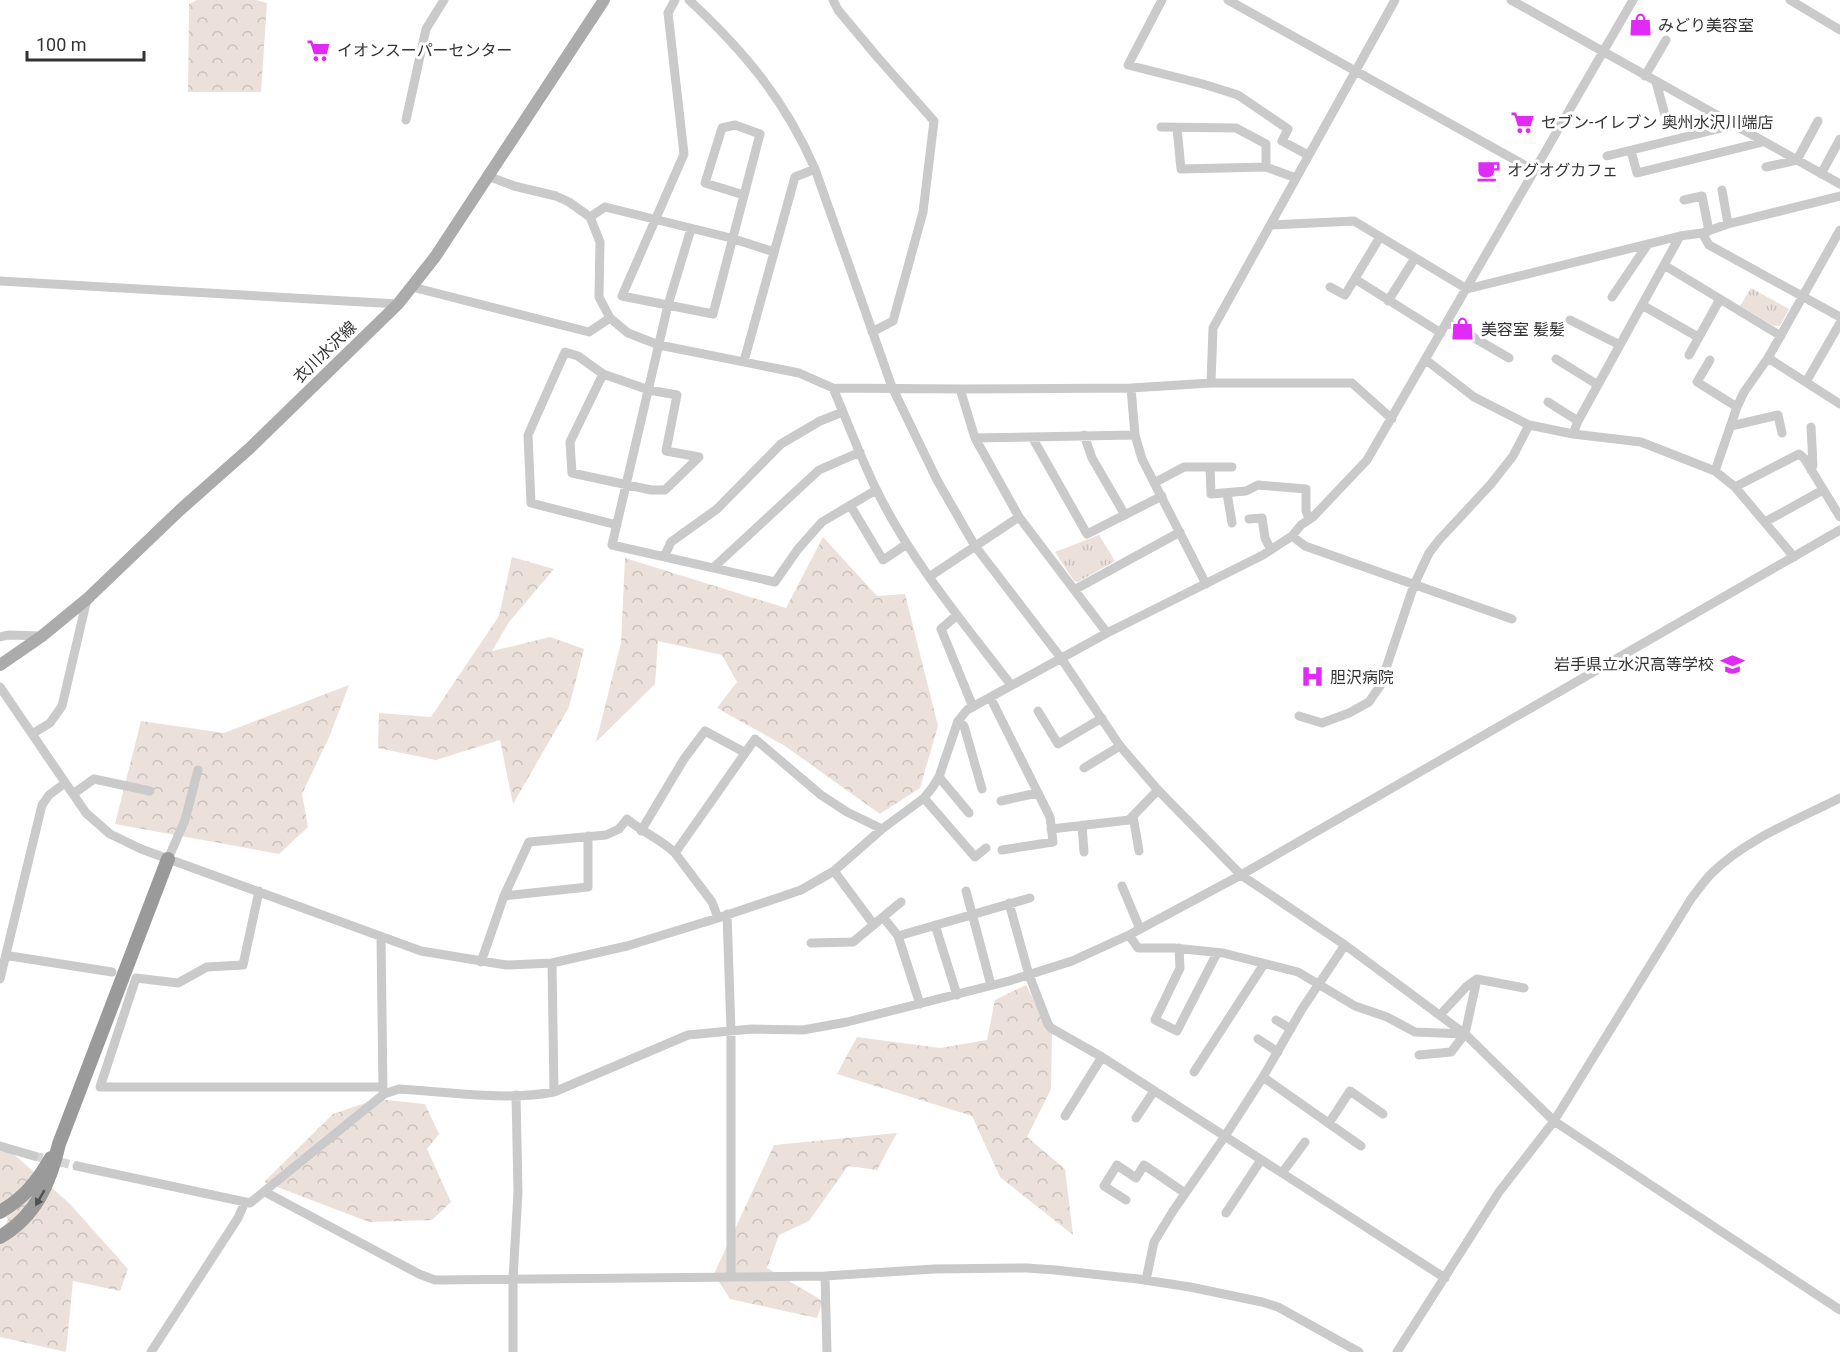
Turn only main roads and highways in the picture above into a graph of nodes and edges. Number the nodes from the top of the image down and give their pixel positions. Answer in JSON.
{"nodes":[{"id":1,"x":604,"y":0,"type":"edge"},
{"id":2,"x":0,"y":665,"type":"edge"},
{"id":3,"x":168,"y":859,"type":"road end"},
{"id":4,"x":59,"y":1144,"type":"junction"},
{"id":5,"x":0,"y":1212,"type":"edge"},
{"id":6,"x":0,"y":1237,"type":"edge"}],
"edges":[{"from":1,"to":2,"type":"main road","name":"衣川水沢線"},
{"from":3,"to":4,"type":"highway"},
{"from":4,"to":5,"type":"highway"},
{"from":4,"to":6,"type":"highway","one_way":true}]}
